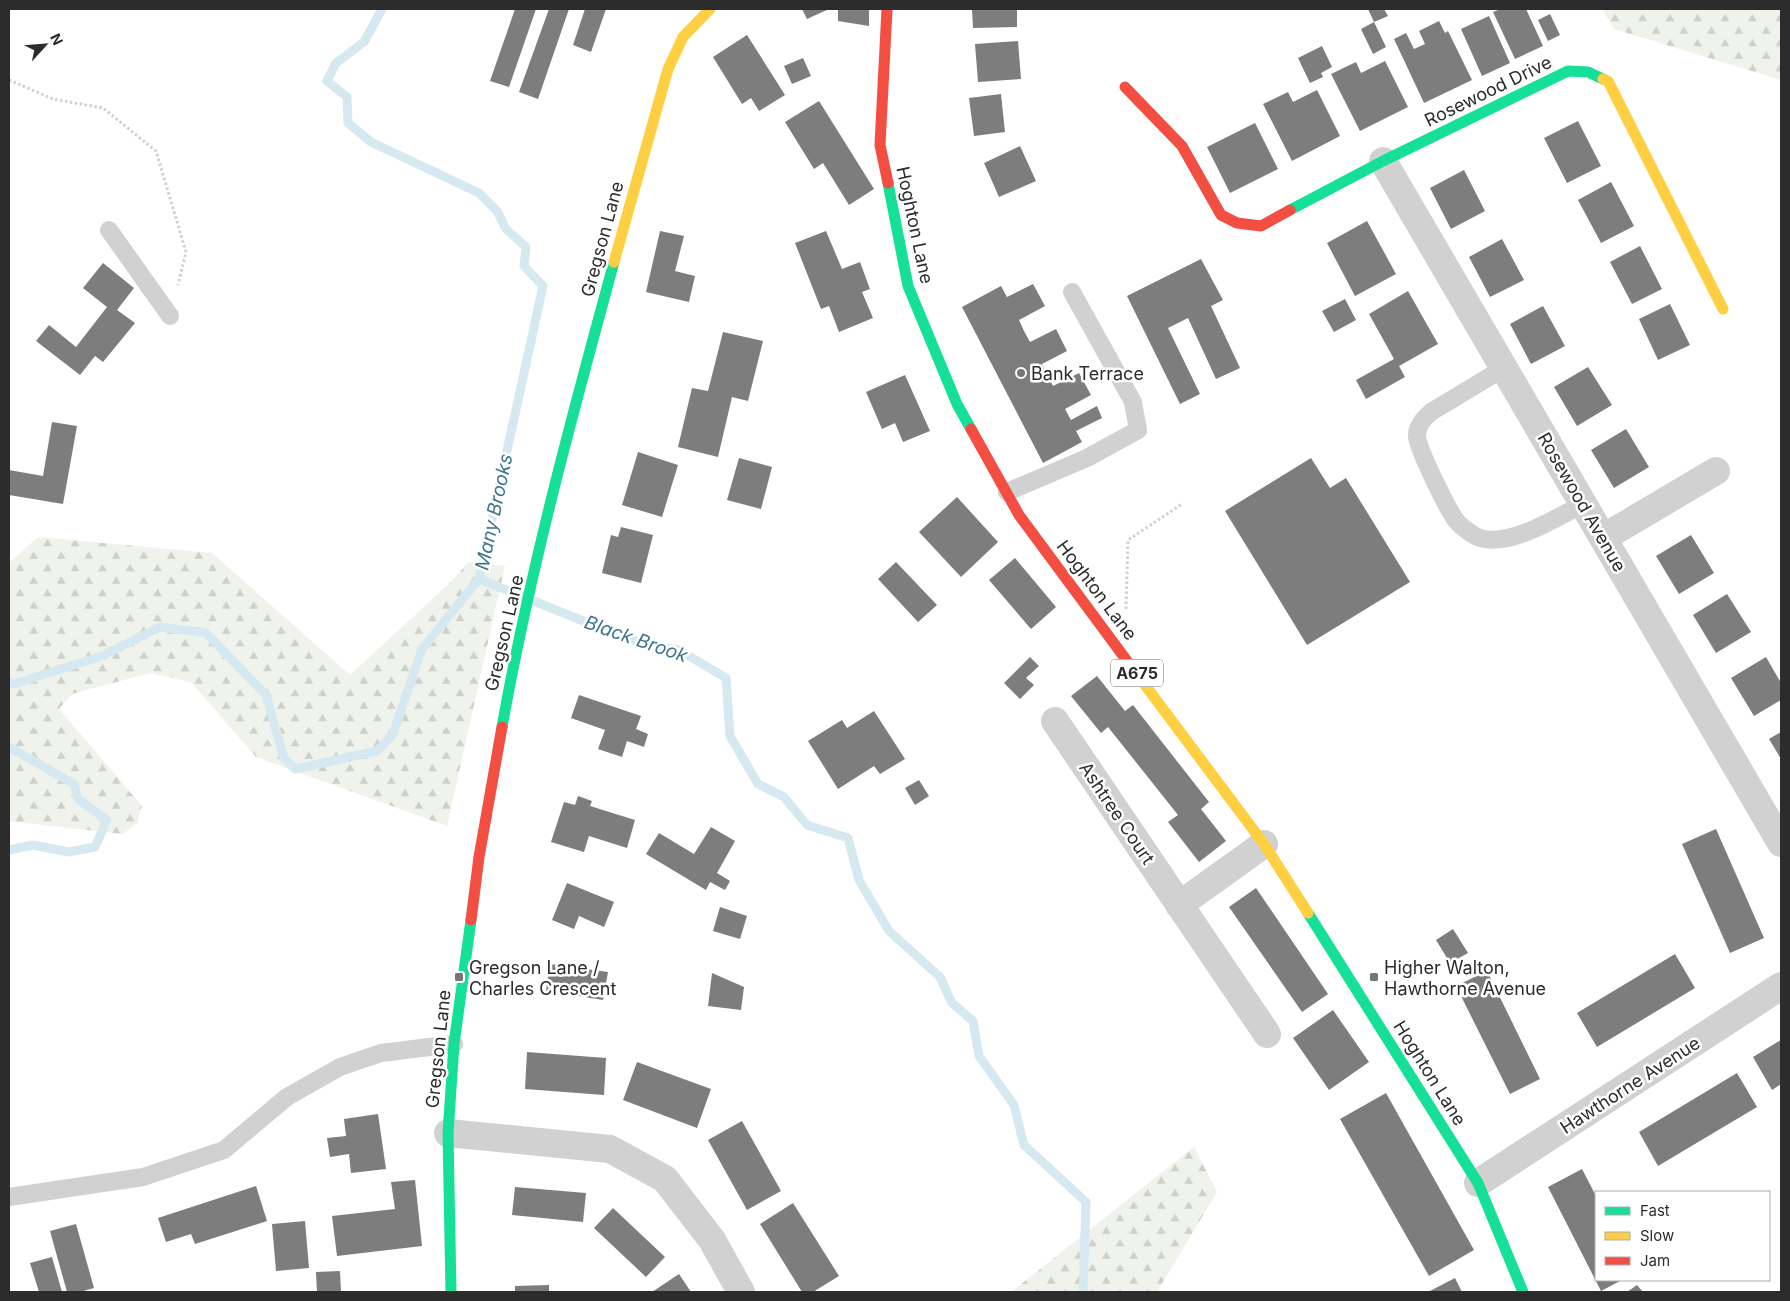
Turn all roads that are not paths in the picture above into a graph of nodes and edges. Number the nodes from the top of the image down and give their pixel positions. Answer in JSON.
{"nodes":[{"id":1,"x":710,"y":9,"type":"edge"},
{"id":2,"x":888,"y":9,"type":"edge"},
{"id":3,"x":1124,"y":87,"type":"dead end"},
{"id":4,"x":1383,"y":162,"type":"junction"},
{"id":5,"x":109,"y":230,"type":"dead end"},
{"id":6,"x":1072,"y":292,"type":"dead end"},
{"id":7,"x":1723,"y":309,"type":"dead end"},
{"id":8,"x":170,"y":316,"type":"road end"},
{"id":9,"x":1504,"y":368,"type":"junction"},
{"id":10,"x":1716,"y":470,"type":"dead end"},
{"id":11,"x":1006,"y":492,"type":"junction"},
{"id":12,"x":1583,"y":504,"type":"junction"},
{"id":13,"x":1603,"y":538,"type":"junction"},
{"id":14,"x":1055,"y":721,"type":"dead end"},
{"id":15,"x":1781,"y":843,"type":"edge"},
{"id":16,"x":1264,"y":844,"type":"junction"},
{"id":17,"x":1179,"y":905,"type":"junction"},
{"id":18,"x":1781,"y":986,"type":"edge"},
{"id":19,"x":1267,"y":1034,"type":"dead end"},
{"id":20,"x":454,"y":1044,"type":"junction"},
{"id":21,"x":448,"y":1133,"type":"junction"},
{"id":22,"x":1478,"y":1183,"type":"junction"},
{"id":23,"x":9,"y":1197,"type":"edge"},
{"id":24,"x":451,"y":1292,"type":"edge"},
{"id":25,"x":741,"y":1292,"type":"edge"},
{"id":26,"x":1523,"y":1292,"type":"edge"}],
"edges":[{"from":1,"to":20,"type":"street","name":"Gregson Lane"},
{"from":2,"to":11,"type":"street","name":"Hoghton Lane","number":"A675"},
{"from":3,"to":4,"type":"street","name":"Rosewood Drive"},
{"from":4,"to":7,"type":"street","name":"Rosewood Drive"},
{"from":4,"to":9,"type":"street","name":"Rosewood Avenue"},
{"from":5,"to":8,"type":"lane"},
{"from":6,"to":11,"type":"lane"},
{"from":9,"to":12,"type":"street","name":"Rosewood Avenue"},
{"from":9,"to":12,"type":"lane"},
{"from":10,"to":13,"type":"street"},
{"from":11,"to":16,"type":"street","name":"Hoghton Lane","number":"A675"},
{"from":12,"to":13,"type":"street","name":"Rosewood Avenue"},
{"from":13,"to":15,"type":"street","name":"Rosewood Avenue"},
{"from":14,"to":17,"type":"street","name":"Ashtree Court"},
{"from":16,"to":17,"type":"street"},
{"from":16,"to":22,"type":"street","name":"Hoghton Lane","number":"A675"},
{"from":17,"to":19,"type":"street","name":"Ashtree Court"},
{"from":18,"to":22,"type":"street","name":"Hawthorne Avenue"},
{"from":20,"to":21,"type":"street","name":"Gregson Lane"},
{"from":20,"to":23,"type":"lane"},
{"from":21,"to":24,"type":"street","name":"Gregson Lane"},
{"from":21,"to":25,"type":"street"},
{"from":22,"to":26,"type":"street","name":"Hoghton Lane","number":"A675"}]}
